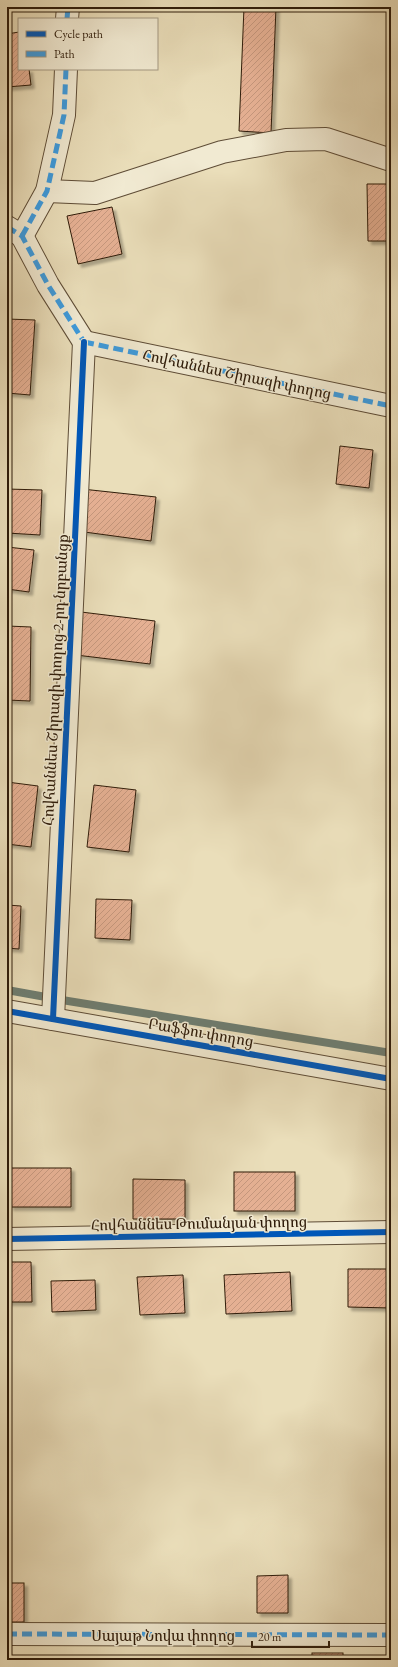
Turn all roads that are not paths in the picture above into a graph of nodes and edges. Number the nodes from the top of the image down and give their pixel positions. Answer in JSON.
{"nodes":[{"id":1,"x":68,"y":7,"type":"edge"},
{"id":2,"x":67,"y":18,"type":"edge"},
{"id":3,"x":66,"y":70,"type":"edge"},
{"id":4,"x":391,"y":160,"type":"edge"},
{"id":5,"x":47,"y":191,"type":"junction"},
{"id":6,"x":15,"y":231,"type":"edge"},
{"id":7,"x":84,"y":342,"type":"junction"},
{"id":8,"x":391,"y":406,"type":"edge"},
{"id":9,"x":53,"y":1005,"type":"junction"},
{"id":10,"x":7,"y":1011,"type":"edge"},
{"id":11,"x":391,"y":1079,"type":"edge"},
{"id":12,"x":391,"y":1232,"type":"edge"},
{"id":13,"x":7,"y":1239,"type":"edge"},
{"id":14,"x":7,"y":1634,"type":"edge"},
{"id":15,"x":391,"y":1635,"type":"edge"}],
"edges":[{"from":1,"to":2,"type":"street"},
{"from":3,"to":5,"type":"street"},
{"from":4,"to":5,"type":"street"},
{"from":5,"to":6,"type":"street"},
{"from":6,"to":7,"type":"street"},
{"from":7,"to":8,"type":"street","name":"Հովհաննես Շիրազի փողոց"},
{"from":7,"to":9,"type":"street","name":"Հովհաննես Շիրազի փողոց 2-րդ նրբանցք"},
{"from":9,"to":10,"type":"street","name":"Րաֆֆու փողոց"},
{"from":9,"to":11,"type":"street","name":"Րաֆֆու փողոց"},
{"from":12,"to":13,"type":"street","name":"Հովհաննես Թումանյան փողոց"},
{"from":14,"to":15,"type":"street","name":"Սայաթ Նովա փողոց"}]}
